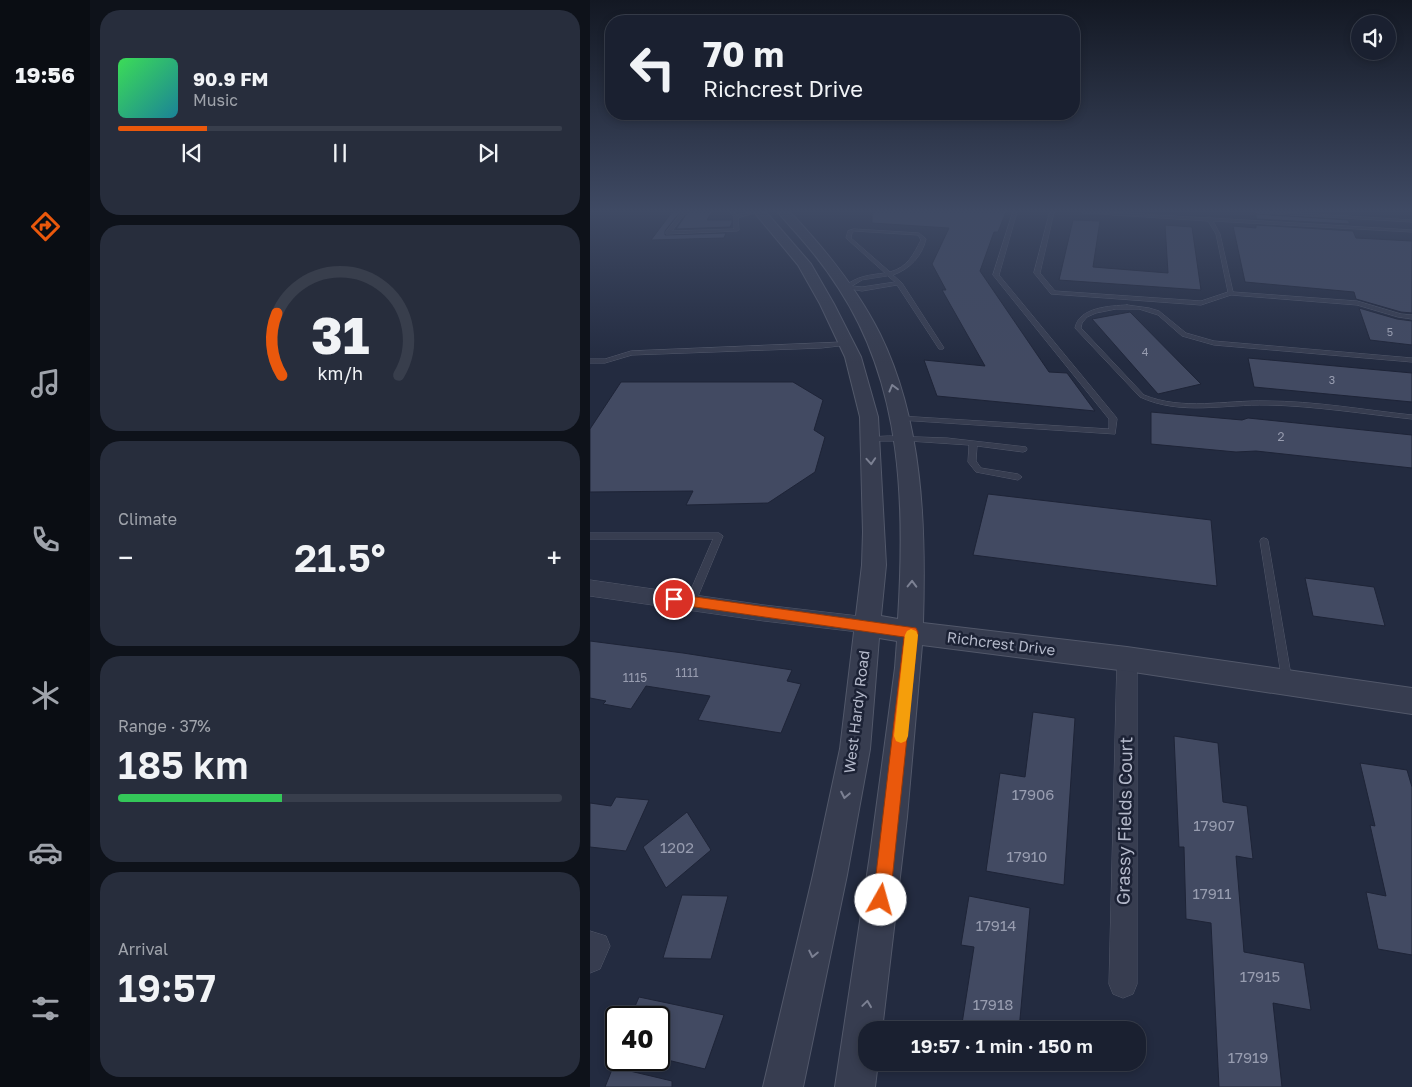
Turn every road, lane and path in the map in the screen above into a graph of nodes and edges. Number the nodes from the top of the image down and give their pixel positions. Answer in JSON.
{"nodes":[{"id":1,"x":803,"y":263,"type":"edge"},
{"id":2,"x":827,"y":263,"type":"edge"},
{"id":3,"x":877,"y":263,"type":"edge"},
{"id":4,"x":910,"y":263,"type":"edge"},
{"id":5,"x":1000,"y":263,"type":"edge"},
{"id":6,"x":1040,"y":263,"type":"edge"},
{"id":7,"x":1225,"y":263,"type":"edge"},
{"id":8,"x":890,"y":274,"type":"junction"},
{"id":9,"x":899,"y":283,"type":"junction"},
{"id":10,"x":847,"y":286,"type":"junction"},
{"id":11,"x":821,"y":292,"type":"junction"},
{"id":12,"x":1232,"y":292,"type":"junction"},
{"id":13,"x":1412,"y":317,"type":"edge"},
{"id":14,"x":846,"y":344,"type":"junction"},
{"id":15,"x":941,"y":348,"type":"dead end"},
{"id":16,"x":1412,"y":360,"type":"edge"},
{"id":17,"x":590,"y":361,"type":"edge"},
{"id":18,"x":1412,"y":417,"type":"edge"},
{"id":19,"x":869,"y":428,"type":"junction"},
{"id":20,"x":902,"y":428,"type":"junction"},
{"id":21,"x":973,"y":443,"type":"junction"},
{"id":22,"x":1023,"y":449,"type":"dead end"},
{"id":23,"x":1018,"y":477,"type":"dead end"},
{"id":24,"x":590,"y":536,"type":"edge"},
{"id":25,"x":1264,"y":541,"type":"dead end"},
{"id":26,"x":590,"y":588,"type":"edge"},
{"id":27,"x":691,"y":601,"type":"junction"},
{"id":28,"x":867,"y":626,"type":"junction"},
{"id":29,"x":911,"y":632,"type":"junction"},
{"id":30,"x":1127,"y":659,"type":"junction"},
{"id":31,"x":1287,"y":684,"type":"junction"},
{"id":32,"x":1412,"y":701,"type":"edge"},
{"id":33,"x":1123,"y":984,"type":"dead end"},
{"id":34,"x":783,"y":1087,"type":"edge"},
{"id":35,"x":855,"y":1087,"type":"edge"}],
"edges":[{"from":1,"to":11,"type":"street","name":"West Hardy Road"},
{"from":2,"to":10,"type":"street"},
{"from":3,"to":8,"type":"lane"},
{"from":4,"to":8,"type":"lane"},
{"from":5,"to":20,"type":"lane"},
{"from":6,"to":12,"type":"lane"},
{"from":7,"to":12,"type":"lane"},
{"from":8,"to":9,"type":"lane"},
{"from":8,"to":10,"type":"lane"},
{"from":9,"to":10,"type":"lane"},
{"from":9,"to":15,"type":"lane"},
{"from":10,"to":11,"type":"street"},
{"from":20,"to":10,"type":"street","one_way":true},
{"from":11,"to":14,"type":"street","name":"West Hardy Road"},
{"from":12,"to":13,"type":"lane"},
{"from":14,"to":17,"type":"lane"},
{"from":14,"to":19,"type":"street","name":"West Hardy Road"},
{"from":16,"to":18,"type":"lane"},
{"from":19,"to":20,"type":"street"},
{"from":19,"to":28,"type":"street","name":"West Hardy Road","one_way":true},
{"from":20,"to":21,"type":"lane"},
{"from":29,"to":20,"type":"street","one_way":true},
{"from":21,"to":22,"type":"lane"},
{"from":21,"to":23,"type":"lane"},
{"from":24,"to":27,"type":"lane"},
{"from":25,"to":31,"type":"lane"},
{"from":26,"to":27,"type":"street","name":"Richcrest Drive"},
{"from":27,"to":28,"type":"street","name":"Richcrest Drive"},
{"from":28,"to":29,"type":"street","name":"Richcrest Drive"},
{"from":28,"to":34,"type":"street","name":"West Hardy Road","one_way":true},
{"from":29,"to":30,"type":"street","name":"Richcrest Drive"},
{"from":35,"to":29,"type":"street","one_way":true},
{"from":30,"to":31,"type":"street","name":"Richcrest Drive"},
{"from":30,"to":33,"type":"street","name":"Grassy Fields Court"},
{"from":31,"to":32,"type":"street","name":"Richcrest Drive"}]}
